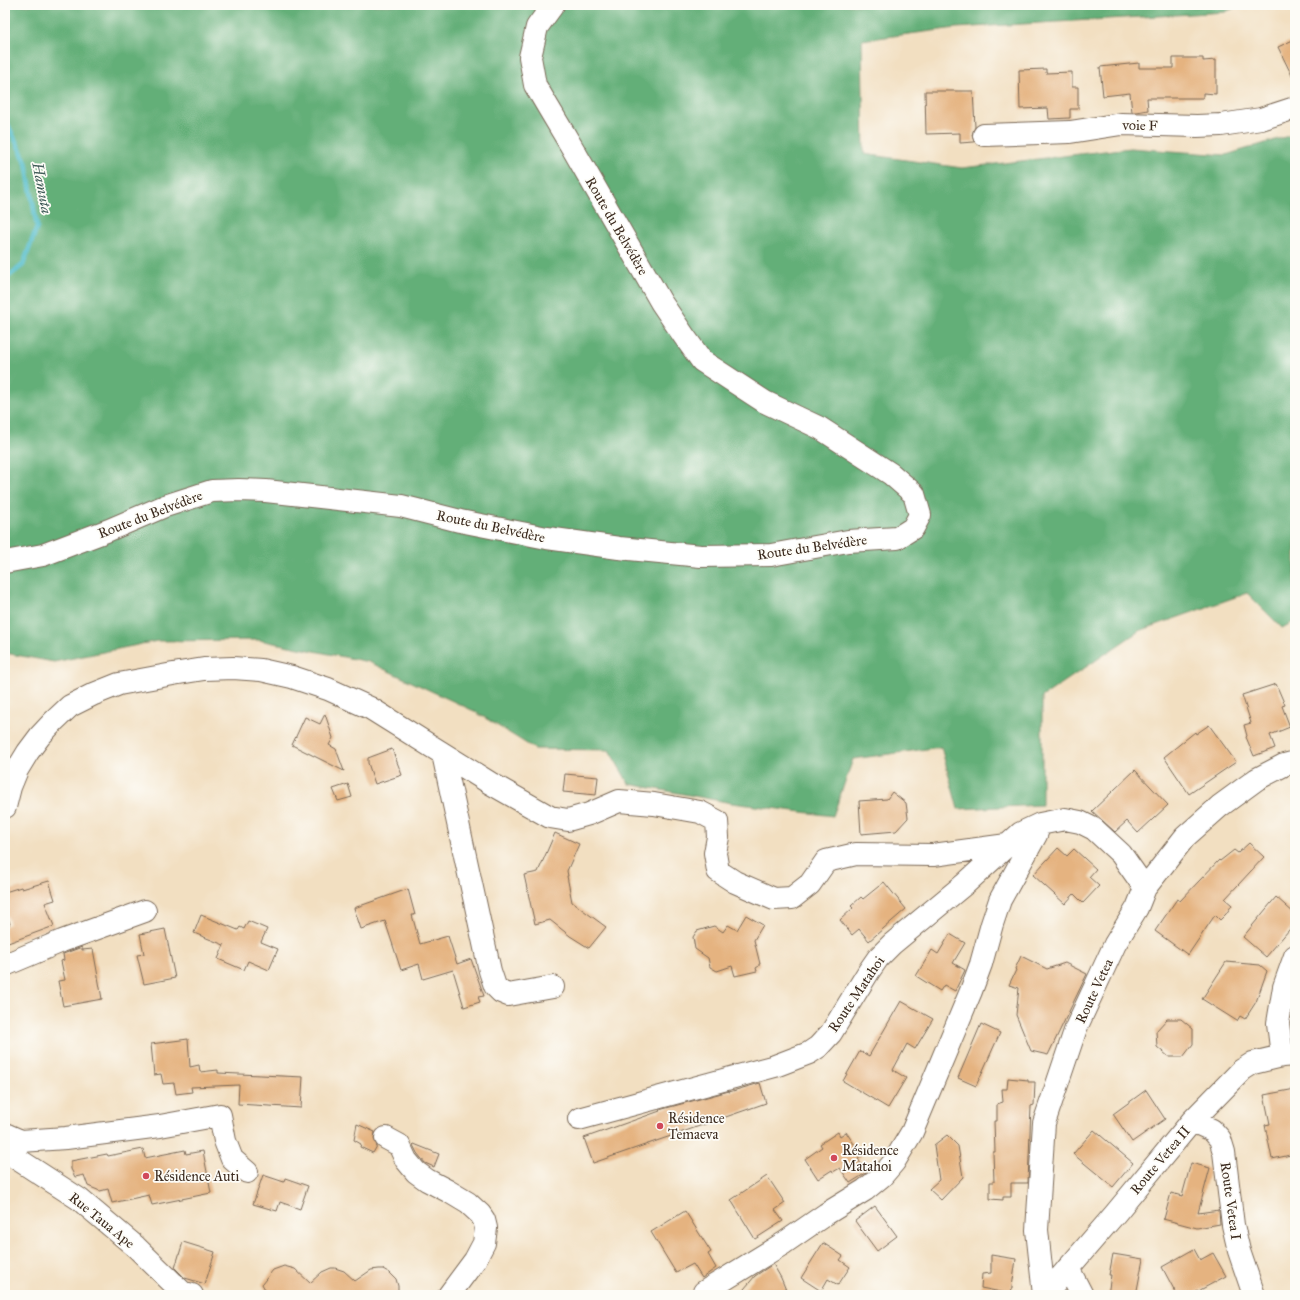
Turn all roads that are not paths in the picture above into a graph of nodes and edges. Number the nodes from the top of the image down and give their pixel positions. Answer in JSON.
{"nodes":[{"id":1,"x":553,"y":5,"type":"edge"},
{"id":2,"x":1295,"y":108,"type":"edge"},
{"id":3,"x":984,"y":136,"type":"dead end"},
{"id":4,"x":5,"y":562,"type":"edge"},
{"id":5,"x":443,"y":754,"type":"junction"},
{"id":6,"x":1295,"y":762,"type":"edge"},
{"id":7,"x":5,"y":807,"type":"edge"},
{"id":8,"x":1040,"y":824,"type":"junction"},
{"id":9,"x":1007,"y":845,"type":"junction"},
{"id":10,"x":1145,"y":888,"type":"junction"},
{"id":11,"x":145,"y":911,"type":"dead end"},
{"id":12,"x":1295,"y":956,"type":"edge"},
{"id":13,"x":5,"y":965,"type":"edge"},
{"id":14,"x":553,"y":987,"type":"dead end"},
{"id":15,"x":1289,"y":1056,"type":"edge"},
{"id":16,"x":579,"y":1119,"type":"dead end"},
{"id":17,"x":1192,"y":1120,"type":"junction"},
{"id":18,"x":5,"y":1134,"type":"edge"},
{"id":19,"x":386,"y":1138,"type":"dead end"},
{"id":20,"x":5,"y":1151,"type":"edge"},
{"id":21,"x":247,"y":1172,"type":"dead end"},
{"id":22,"x":1068,"y":1268,"type":"junction"},
{"id":23,"x":704,"y":1292,"type":"dead end"},
{"id":24,"x":192,"y":1295,"type":"edge"},
{"id":25,"x":449,"y":1295,"type":"edge"},
{"id":26,"x":1045,"y":1295,"type":"edge"},
{"id":27,"x":1082,"y":1295,"type":"edge"},
{"id":28,"x":1254,"y":1295,"type":"edge"}],
"edges":[{"from":1,"to":4,"type":"street","name":"Route du Belvédère"},
{"from":2,"to":3,"type":"street","name":"voie F"},
{"from":5,"to":7,"type":"street"},
{"from":5,"to":9,"type":"street"},
{"from":5,"to":14,"type":"street"},
{"from":6,"to":10,"type":"street","name":"Route Vetea"},
{"from":8,"to":9,"type":"street","name":"Route Matahoi"},
{"from":8,"to":10,"type":"street","name":"Route Matahoi"},
{"from":8,"to":23,"type":"street"},
{"from":9,"to":16,"type":"street","name":"Route Matahoi"},
{"from":10,"to":26,"type":"street","name":"Route Vetea"},
{"from":11,"to":13,"type":"street"},
{"from":12,"to":15,"type":"street"},
{"from":15,"to":17,"type":"street","name":"Route Vetea II"},
{"from":17,"to":22,"type":"street","name":"Route Vetea II"},
{"from":17,"to":28,"type":"street","name":"Route Vetea I"},
{"from":18,"to":21,"type":"street"},
{"from":19,"to":25,"type":"street"},
{"from":20,"to":24,"type":"street","name":"Rue Taua Ape"},
{"from":22,"to":26,"type":"street","name":"Route Vetea II"},
{"from":22,"to":27,"type":"street"}]}
